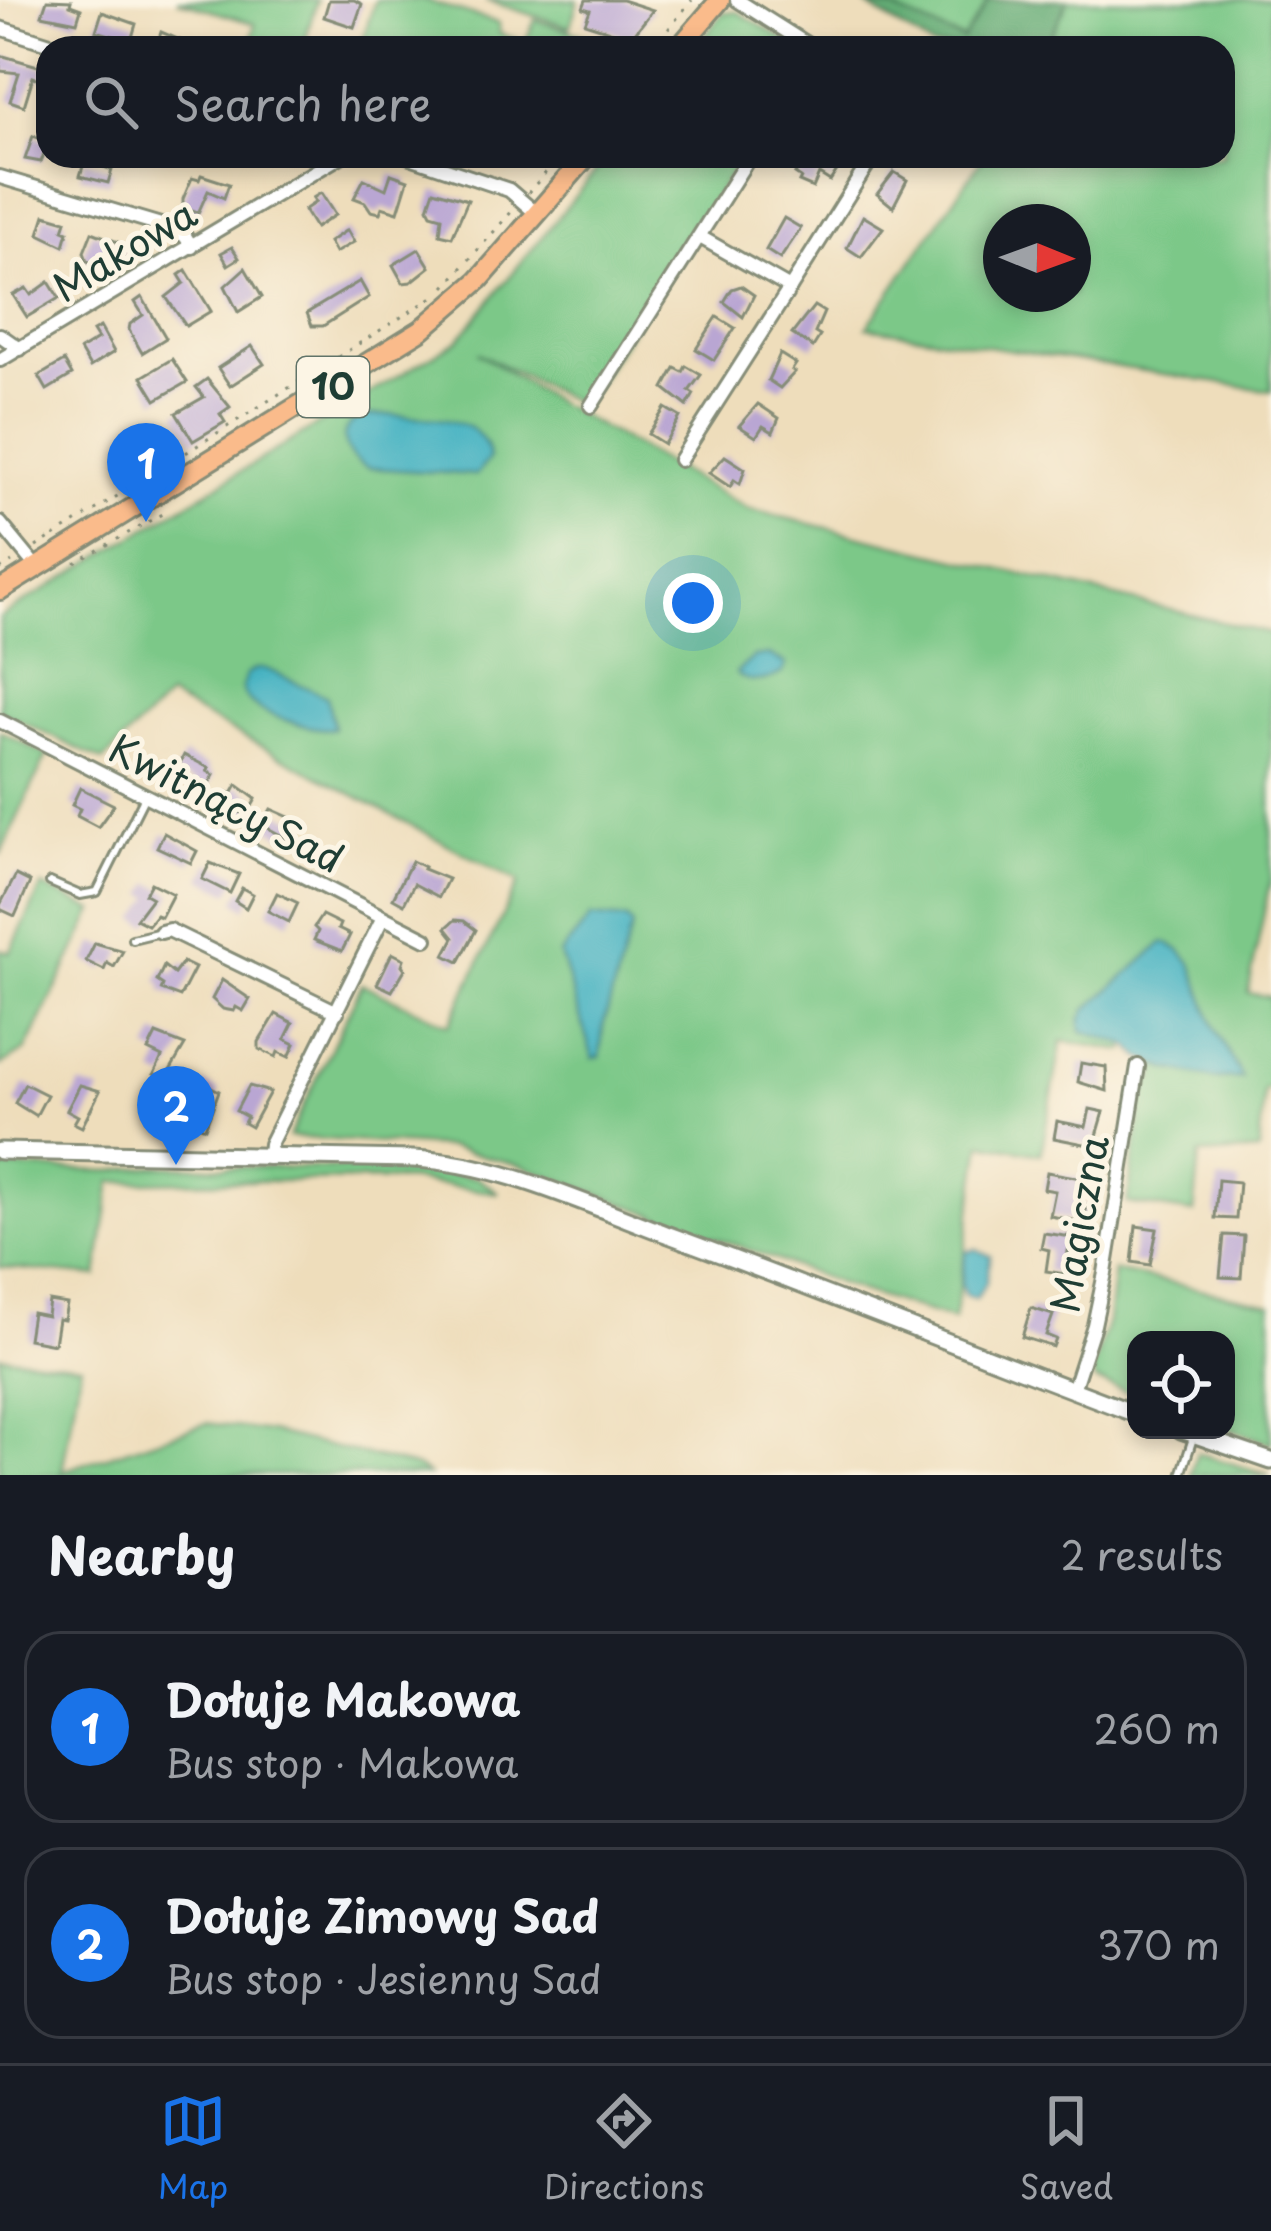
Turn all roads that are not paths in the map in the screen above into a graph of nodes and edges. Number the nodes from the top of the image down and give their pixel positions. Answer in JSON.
{"nodes":[{"id":1,"x":720,"y":0,"type":"edge"},
{"id":2,"x":736,"y":0,"type":"edge"},
{"id":3,"x":0,"y":28,"type":"edge"},
{"id":4,"x":689,"y":36,"type":"edge"},
{"id":5,"x":794,"y":36,"type":"edge"},
{"id":6,"x":36,"y":39,"type":"edge"},
{"id":7,"x":321,"y":168,"type":"edge"},
{"id":8,"x":445,"y":168,"type":"edge"},
{"id":9,"x":573,"y":168,"type":"edge"},
{"id":10,"x":743,"y":168,"type":"edge"},
{"id":11,"x":865,"y":168,"type":"edge"},
{"id":12,"x":0,"y":177,"type":"edge"},
{"id":13,"x":530,"y":207,"type":"junction"},
{"id":14,"x":700,"y":237,"type":"junction"},
{"id":15,"x":192,"y":247,"type":"junction"},
{"id":16,"x":790,"y":288,"type":"junction"},
{"id":17,"x":0,"y":335,"type":"edge"},
{"id":18,"x":20,"y":349,"type":"junction"},
{"id":19,"x":0,"y":360,"type":"edge"},
{"id":20,"x":591,"y":406,"type":"dead end"},
{"id":21,"x":680,"y":460,"type":"dead end"},
{"id":22,"x":0,"y":523,"type":"edge"},
{"id":23,"x":37,"y":568,"type":"junction"},
{"id":24,"x":0,"y":590,"type":"edge"},
{"id":25,"x":0,"y":721,"type":"edge"},
{"id":26,"x":145,"y":796,"type":"junction"},
{"id":27,"x":50,"y":882,"type":"dead end"},
{"id":28,"x":382,"y":919,"type":"junction"},
{"id":29,"x":160,"y":932,"type":"joint"},
{"id":30,"x":132,"y":939,"type":"dead end"},
{"id":31,"x":426,"y":939,"type":"dead end"},
{"id":32,"x":338,"y":1012,"type":"junction"},
{"id":33,"x":1138,"y":1066,"type":"dead end"},
{"id":34,"x":0,"y":1151,"type":"edge"},
{"id":35,"x":269,"y":1158,"type":"junction"},
{"id":36,"x":1073,"y":1390,"type":"junction"},
{"id":37,"x":1127,"y":1411,"type":"edge"},
{"id":38,"x":1187,"y":1439,"type":"edge"},
{"id":39,"x":1208,"y":1439,"type":"edge"},
{"id":40,"x":1271,"y":1461,"type":"edge"},
{"id":41,"x":1181,"y":1475,"type":"edge"}],
"edges":[{"from":1,"to":4,"type":"main road"},
{"from":2,"to":5,"type":"street"},
{"from":3,"to":6,"type":"street"},
{"from":7,"to":15,"type":"street","name":"Makowa"},
{"from":8,"to":13,"type":"street"},
{"from":9,"to":13,"type":"main road","number":"10"},
{"from":10,"to":14,"type":"street"},
{"from":11,"to":16,"type":"street"},
{"from":12,"to":15,"type":"street"},
{"from":13,"to":23,"type":"main road","number":"10"},
{"from":14,"to":16,"type":"street"},
{"from":14,"to":20,"type":"street"},
{"from":15,"to":18,"type":"street","name":"Makowa"},
{"from":16,"to":21,"type":"street"},
{"from":17,"to":18,"type":"street"},
{"from":18,"to":19,"type":"street","name":"Makowa"},
{"from":22,"to":23,"type":"street"},
{"from":23,"to":24,"type":"main road","number":"10"},
{"from":25,"to":26,"type":"street","name":"Kwitnący Sad"},
{"from":26,"to":27,"type":"lane"},
{"from":26,"to":28,"type":"street","name":"Kwitnący Sad"},
{"from":28,"to":31,"type":"street","name":"Kwitnący Sad"},
{"from":28,"to":32,"type":"street"},
{"from":29,"to":30,"type":"lane"},
{"from":29,"to":32,"type":"street"},
{"from":32,"to":35,"type":"street"},
{"from":33,"to":36,"type":"street","name":"Magiczna"},
{"from":34,"to":35,"type":"street"},
{"from":35,"to":36,"type":"street"},
{"from":36,"to":37,"type":"street"},
{"from":38,"to":41,"type":"lane"},
{"from":39,"to":40,"type":"street"}]}
